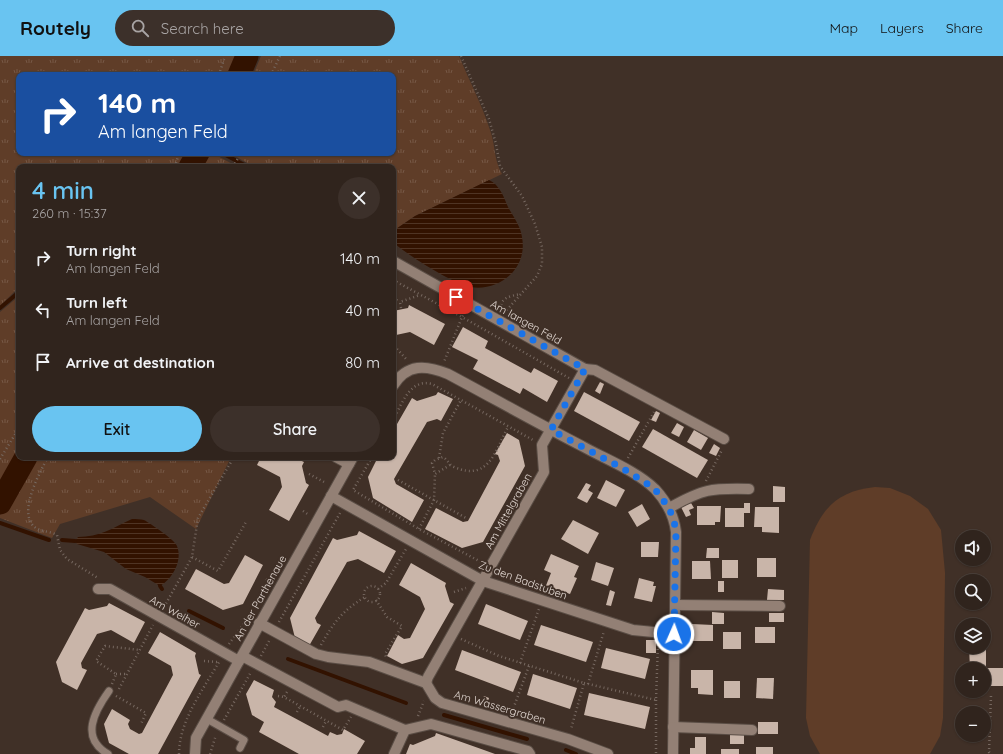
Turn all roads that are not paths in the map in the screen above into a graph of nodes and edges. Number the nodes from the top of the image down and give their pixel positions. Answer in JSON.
{"nodes":[{"id":1,"x":396,"y":263,"type":"edge"},
{"id":2,"x":585,"y":369,"type":"junction"},
{"id":3,"x":396,"y":382,"type":"edge"},
{"id":4,"x":551,"y":430,"type":"junction"},
{"id":5,"x":724,"y":439,"type":"road end"},
{"id":6,"x":351,"y":460,"type":"edge"},
{"id":7,"x":749,"y":489,"type":"dead end"},
{"id":8,"x":331,"y":496,"type":"junction"},
{"id":9,"x":669,"y":508,"type":"junction"},
{"id":10,"x":483,"y":580,"type":"junction"},
{"id":11,"x":98,"y":589,"type":"dead end"},
{"id":12,"x":675,"y":605,"type":"junction"},
{"id":13,"x":780,"y":606,"type":"dead end"},
{"id":14,"x":259,"y":623,"type":"junction"},
{"id":15,"x":674,"y":634,"type":"junction"},
{"id":16,"x":240,"y":658,"type":"junction"},
{"id":17,"x":426,"y":683,"type":"junction"},
{"id":18,"x":108,"y":691,"type":"road end"},
{"id":19,"x":207,"y":719,"type":"junction"},
{"id":20,"x":673,"y":727,"type":"junction"},
{"id":21,"x":409,"y":729,"type":"junction"},
{"id":22,"x":752,"y":730,"type":"dead end"},
{"id":23,"x":240,"y":748,"type":"dead end"},
{"id":24,"x":108,"y":754,"type":"edge"},
{"id":25,"x":195,"y":754,"type":"edge"},
{"id":26,"x":394,"y":754,"type":"edge"},
{"id":27,"x":530,"y":754,"type":"edge"},
{"id":28,"x":608,"y":754,"type":"edge"},
{"id":29,"x":673,"y":754,"type":"edge"}],
"edges":[{"from":1,"to":2,"type":"street","name":"Am langen Feld"},
{"from":2,"to":4,"type":"street"},
{"from":2,"to":5,"type":"street","name":"Am langen Feld"},
{"from":3,"to":4,"type":"street"},
{"from":4,"to":9,"type":"street"},
{"from":4,"to":10,"type":"street","name":"Am Mittelgraben"},
{"from":6,"to":8,"type":"street","name":"An der Parthenaue"},
{"from":7,"to":9,"type":"street"},
{"from":8,"to":10,"type":"street","name":"Zu den Badstuben"},
{"from":8,"to":14,"type":"street","name":"An der Parthenaue"},
{"from":9,"to":12,"type":"street"},
{"from":10,"to":15,"type":"street","name":"Zu den Badstuben"},
{"from":10,"to":17,"type":"street","name":"Am Mittelgraben"},
{"from":11,"to":16,"type":"street","name":"Am Weiher"},
{"from":12,"to":13,"type":"street"},
{"from":12,"to":15,"type":"street"},
{"from":14,"to":16,"type":"street","name":"An der Parthenaue"},
{"from":14,"to":17,"type":"street"},
{"from":15,"to":20,"type":"street"},
{"from":16,"to":19,"type":"street","name":"An der Parthenaue"},
{"from":16,"to":21,"type":"street"},
{"from":17,"to":28,"type":"street","name":"Am Wassergraben"},
{"from":18,"to":24,"type":"lane"},
{"from":19,"to":23,"type":"lane"},
{"from":19,"to":25,"type":"street","name":"An der Parthenaue"},
{"from":20,"to":22,"type":"street"},
{"from":20,"to":29,"type":"street"},
{"from":21,"to":26,"type":"street"},
{"from":21,"to":27,"type":"street"}]}
